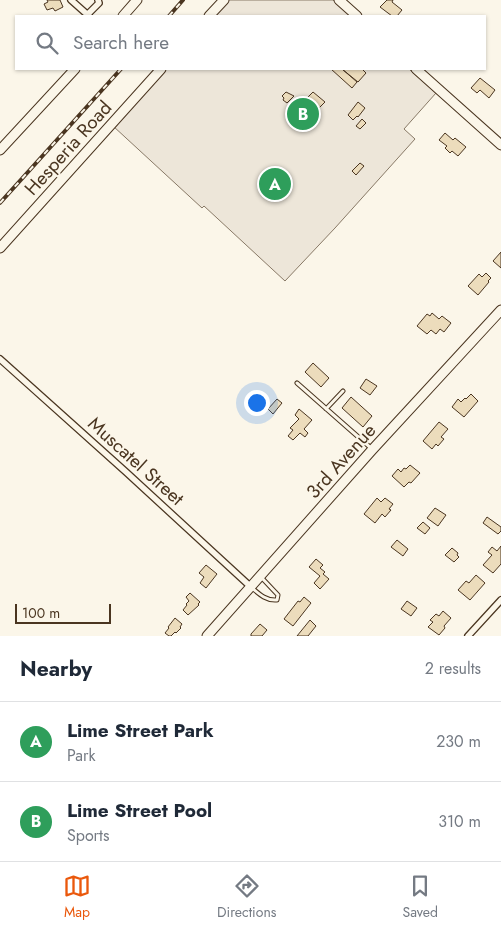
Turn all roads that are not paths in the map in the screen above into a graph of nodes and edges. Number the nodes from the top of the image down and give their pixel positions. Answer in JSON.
{"nodes":[{"id":1,"x":71,"y":0,"type":"edge"},
{"id":2,"x":98,"y":0,"type":"edge"},
{"id":3,"x":137,"y":0,"type":"edge"},
{"id":4,"x":224,"y":0,"type":"edge"},
{"id":5,"x":339,"y":0,"type":"edge"},
{"id":6,"x":88,"y":15,"type":"edge"},
{"id":7,"x":123,"y":15,"type":"edge"},
{"id":8,"x":210,"y":15,"type":"edge"},
{"id":9,"x":356,"y":15,"type":"edge"},
{"id":10,"x":74,"y":70,"type":"edge"},
{"id":11,"x":160,"y":70,"type":"edge"},
{"id":12,"x":417,"y":70,"type":"edge"},
{"id":13,"x":501,"y":145,"type":"edge"},
{"id":14,"x":0,"y":150,"type":"edge"},
{"id":15,"x":0,"y":248,"type":"edge"},
{"id":16,"x":501,"y":310,"type":"edge"},
{"id":17,"x":0,"y":359,"type":"edge"},
{"id":18,"x":297,"y":383,"type":"dead end"},
{"id":19,"x":343,"y":391,"type":"dead end"},
{"id":20,"x":326,"y":409,"type":"junction"},
{"id":21,"x":372,"y":450,"type":"junction"},
{"id":22,"x":260,"y":577,"type":"junction"},
{"id":23,"x":251,"y":587,"type":"junction"},
{"id":24,"x":501,"y":600,"type":"edge"},
{"id":25,"x":207,"y":636,"type":"edge"},
{"id":26,"x":468,"y":636,"type":"edge"}],
"edges":[{"from":1,"to":6,"type":"street"},
{"from":2,"to":6,"type":"street"},
{"from":3,"to":7,"type":"street"},
{"from":4,"to":8,"type":"street"},
{"from":5,"to":9,"type":"street"},
{"from":10,"to":14,"type":"street"},
{"from":11,"to":15,"type":"street","name":"Hesperia Road"},
{"from":12,"to":13,"type":"street"},
{"from":16,"to":21,"type":"street","name":"3rd Avenue"},
{"from":17,"to":23,"type":"street","name":"Muscatel Street"},
{"from":18,"to":20,"type":"lane"},
{"from":19,"to":20,"type":"lane"},
{"from":20,"to":21,"type":"lane"},
{"from":21,"to":22,"type":"street","name":"3rd Avenue"},
{"from":22,"to":23,"type":"street","name":"3rd Avenue"},
{"from":22,"to":23,"type":"lane"},
{"from":23,"to":25,"type":"street","name":"3rd Avenue"},
{"from":24,"to":26,"type":"street"}]}
